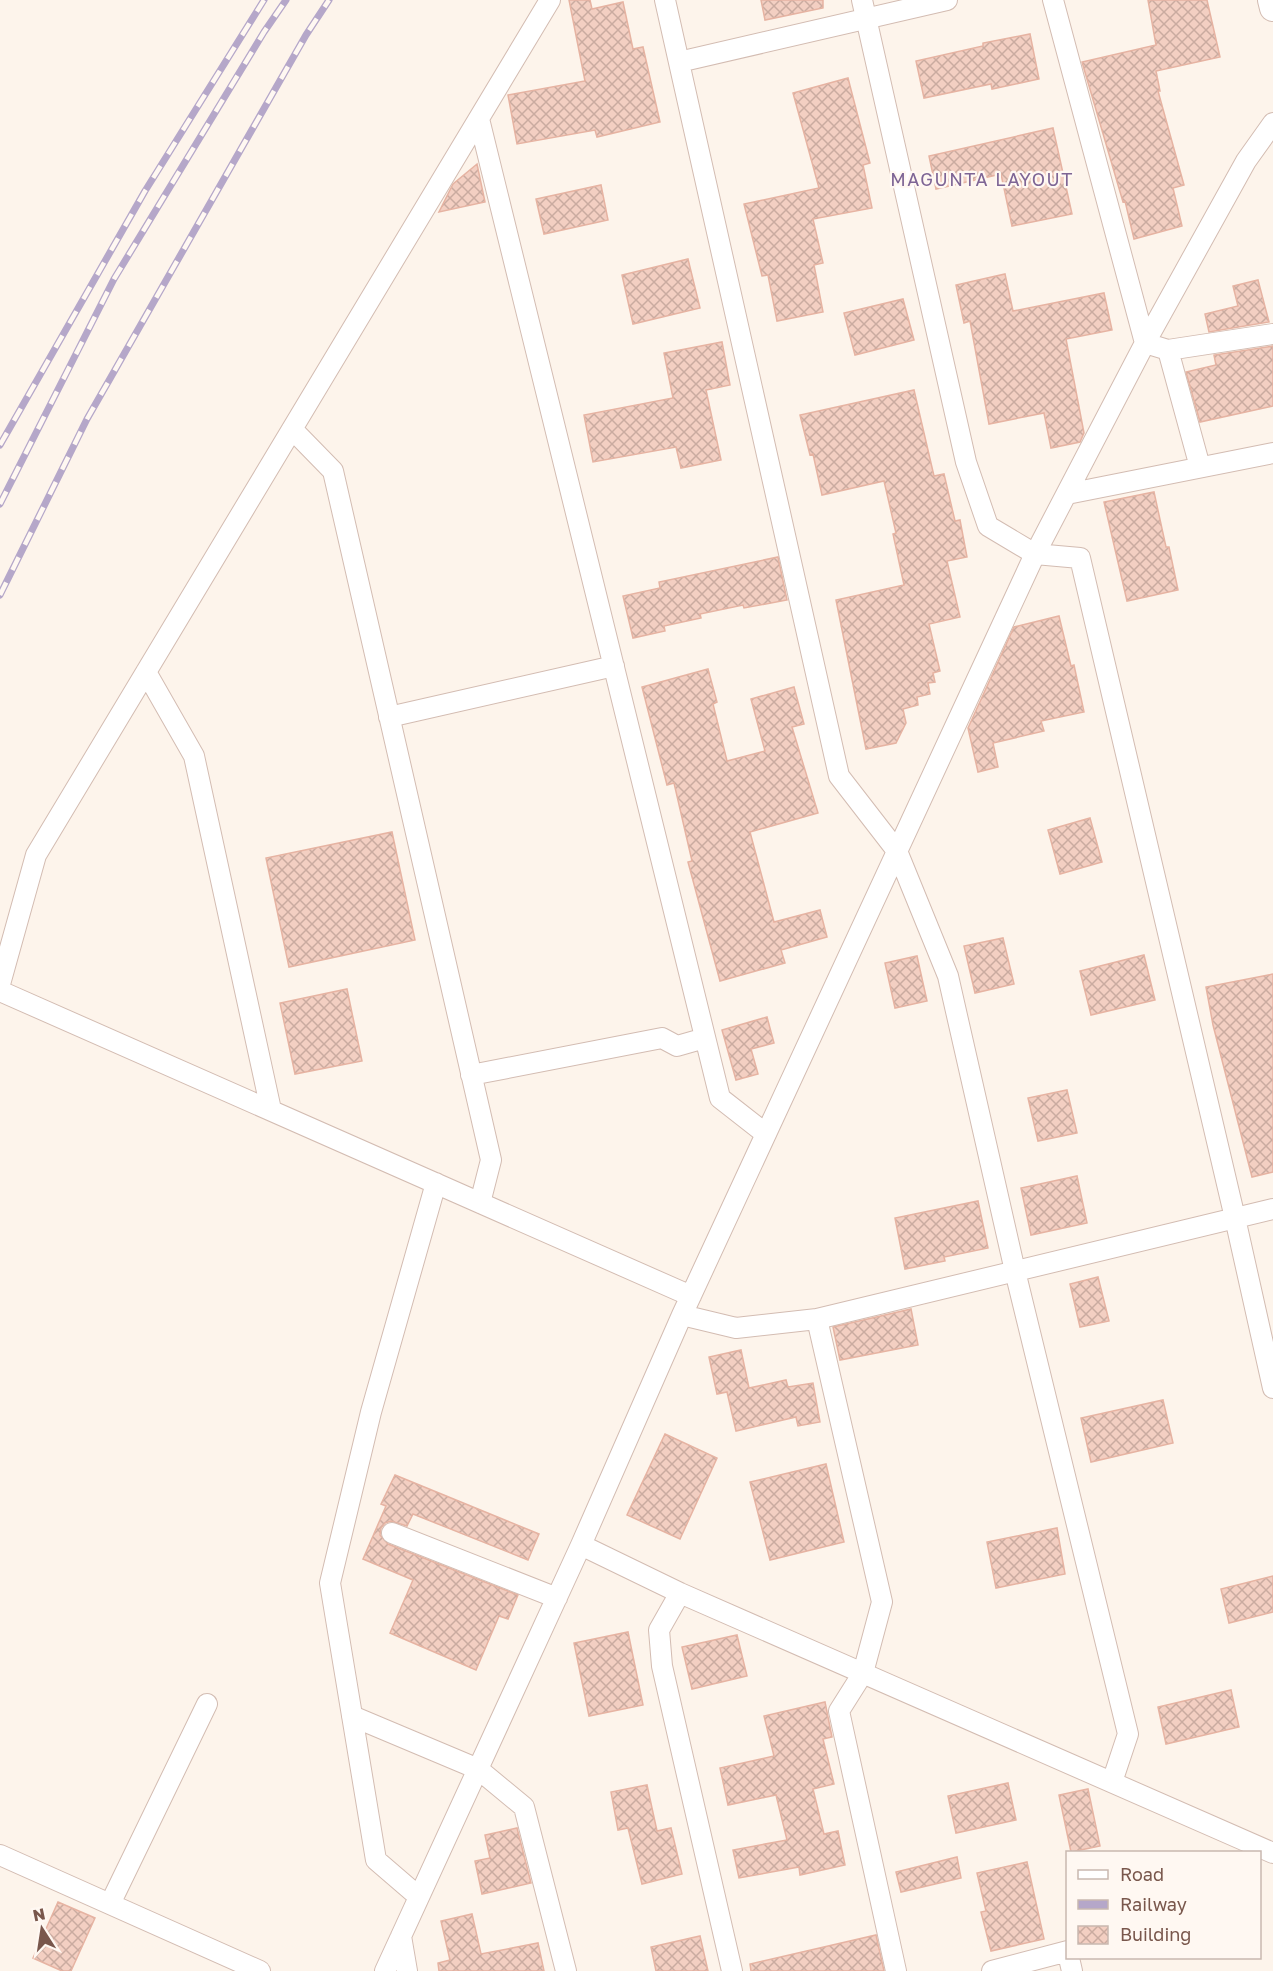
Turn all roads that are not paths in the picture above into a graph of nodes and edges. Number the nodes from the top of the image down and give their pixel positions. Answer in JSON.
{"nodes":[{"id":1,"x":550,"y":0,"type":"edge"},
{"id":2,"x":665,"y":0,"type":"edge"},
{"id":3,"x":946,"y":0,"type":"edge"},
{"id":4,"x":1053,"y":0,"type":"edge"},
{"id":5,"x":1270,"y":0,"type":"edge"},
{"id":6,"x":1273,"y":8,"type":"edge"},
{"id":7,"x":864,"y":9,"type":"edge"},
{"id":8,"x":679,"y":62,"type":"junction"},
{"id":9,"x":478,"y":119,"type":"junction"},
{"id":10,"x":1273,"y":123,"type":"edge"},
{"id":11,"x":1273,"y":334,"type":"edge"},
{"id":12,"x":1145,"y":342,"type":"junction"},
{"id":13,"x":1168,"y":350,"type":"junction"},
{"id":14,"x":292,"y":429,"type":"junction"},
{"id":15,"x":1273,"y":453,"type":"edge"},
{"id":16,"x":1200,"y":467,"type":"junction"},
{"id":17,"x":1067,"y":494,"type":"junction"},
{"id":18,"x":1035,"y":554,"type":"junction"},
{"id":19,"x":614,"y":666,"type":"junction"},
{"id":20,"x":146,"y":672,"type":"junction"},
{"id":21,"x":389,"y":717,"type":"junction"},
{"id":22,"x":897,"y":851,"type":"junction"},
{"id":23,"x":0,"y":984,"type":"edge"},
{"id":24,"x":0,"y":991,"type":"edge"},
{"id":25,"x":705,"y":1038,"type":"junction"},
{"id":26,"x":471,"y":1075,"type":"junction"},
{"id":27,"x":271,"y":1110,"type":"junction"},
{"id":28,"x":766,"y":1134,"type":"junction"},
{"id":29,"x":436,"y":1183,"type":"junction"},
{"id":30,"x":480,"y":1203,"type":"junction"},
{"id":31,"x":1273,"y":1209,"type":"edge"},
{"id":32,"x":1235,"y":1218,"type":"junction"},
{"id":33,"x":1015,"y":1271,"type":"junction"},
{"id":34,"x":691,"y":1296,"type":"junction"},
{"id":35,"x":682,"y":1315,"type":"junction"},
{"id":36,"x":817,"y":1319,"type":"junction"},
{"id":37,"x":1273,"y":1388,"type":"edge"},
{"id":38,"x":392,"y":1533,"type":"dead end"},
{"id":39,"x":581,"y":1545,"type":"junction"},
{"id":40,"x":680,"y":1593,"type":"junction"},
{"id":41,"x":557,"y":1598,"type":"junction"},
{"id":42,"x":863,"y":1673,"type":"junction"},
{"id":43,"x":207,"y":1704,"type":"dead end"},
{"id":44,"x":352,"y":1716,"type":"junction"},
{"id":45,"x":478,"y":1769,"type":"junction"},
{"id":46,"x":1112,"y":1782,"type":"junction"},
{"id":47,"x":1273,"y":1853,"type":"edge"},
{"id":48,"x":0,"y":1855,"type":"edge"},
{"id":49,"x":419,"y":1897,"type":"junction"},
{"id":50,"x":110,"y":1904,"type":"junction"},
{"id":51,"x":401,"y":1936,"type":"junction"},
{"id":52,"x":1066,"y":1952,"type":"edge"},
{"id":53,"x":260,"y":1971,"type":"edge"},
{"id":54,"x":385,"y":1971,"type":"edge"},
{"id":55,"x":407,"y":1971,"type":"edge"},
{"id":56,"x":566,"y":1971,"type":"edge"},
{"id":57,"x":732,"y":1971,"type":"edge"},
{"id":58,"x":896,"y":1971,"type":"edge"},
{"id":59,"x":992,"y":1971,"type":"edge"}],
"edges":[{"from":1,"to":9,"type":"street"},
{"from":2,"to":8,"type":"street"},
{"from":3,"to":7,"type":"street"},
{"from":4,"to":12,"type":"street"},
{"from":5,"to":6,"type":"street"},
{"from":7,"to":8,"type":"street"},
{"from":7,"to":18,"type":"street"},
{"from":8,"to":22,"type":"street"},
{"from":9,"to":14,"type":"street"},
{"from":9,"to":19,"type":"street"},
{"from":10,"to":12,"type":"street"},
{"from":11,"to":13,"type":"street"},
{"from":12,"to":13,"type":"street"},
{"from":12,"to":17,"type":"street"},
{"from":13,"to":16,"type":"street"},
{"from":14,"to":20,"type":"street"},
{"from":14,"to":21,"type":"street"},
{"from":15,"to":16,"type":"street"},
{"from":16,"to":17,"type":"street"},
{"from":17,"to":18,"type":"street"},
{"from":18,"to":22,"type":"street"},
{"from":18,"to":32,"type":"street"},
{"from":19,"to":21,"type":"street"},
{"from":19,"to":25,"type":"street"},
{"from":20,"to":23,"type":"street"},
{"from":20,"to":27,"type":"street"},
{"from":21,"to":26,"type":"street"},
{"from":22,"to":28,"type":"street"},
{"from":22,"to":33,"type":"street"},
{"from":24,"to":27,"type":"street"},
{"from":25,"to":26,"type":"street"},
{"from":25,"to":28,"type":"street"},
{"from":26,"to":30,"type":"street"},
{"from":27,"to":29,"type":"street"},
{"from":28,"to":34,"type":"street"},
{"from":29,"to":30,"type":"street"},
{"from":29,"to":44,"type":"street"},
{"from":30,"to":34,"type":"street"},
{"from":31,"to":32,"type":"street"},
{"from":32,"to":33,"type":"street"},
{"from":32,"to":37,"type":"street"},
{"from":33,"to":36,"type":"street"},
{"from":33,"to":46,"type":"street"},
{"from":34,"to":35,"type":"street"},
{"from":35,"to":36,"type":"street"},
{"from":35,"to":39,"type":"street"},
{"from":36,"to":42,"type":"street"},
{"from":38,"to":41,"type":"street"},
{"from":39,"to":40,"type":"street"},
{"from":39,"to":41,"type":"street"},
{"from":40,"to":42,"type":"street"},
{"from":40,"to":57,"type":"street"},
{"from":41,"to":45,"type":"street"},
{"from":42,"to":46,"type":"street"},
{"from":42,"to":58,"type":"street"},
{"from":43,"to":50,"type":"street"},
{"from":44,"to":45,"type":"street"},
{"from":44,"to":49,"type":"street"},
{"from":45,"to":49,"type":"street"},
{"from":45,"to":56,"type":"street"},
{"from":46,"to":47,"type":"street"},
{"from":48,"to":50,"type":"street"},
{"from":49,"to":51,"type":"street"},
{"from":50,"to":53,"type":"street"},
{"from":51,"to":54,"type":"street"},
{"from":51,"to":55,"type":"street"},
{"from":52,"to":59,"type":"street"}]}
